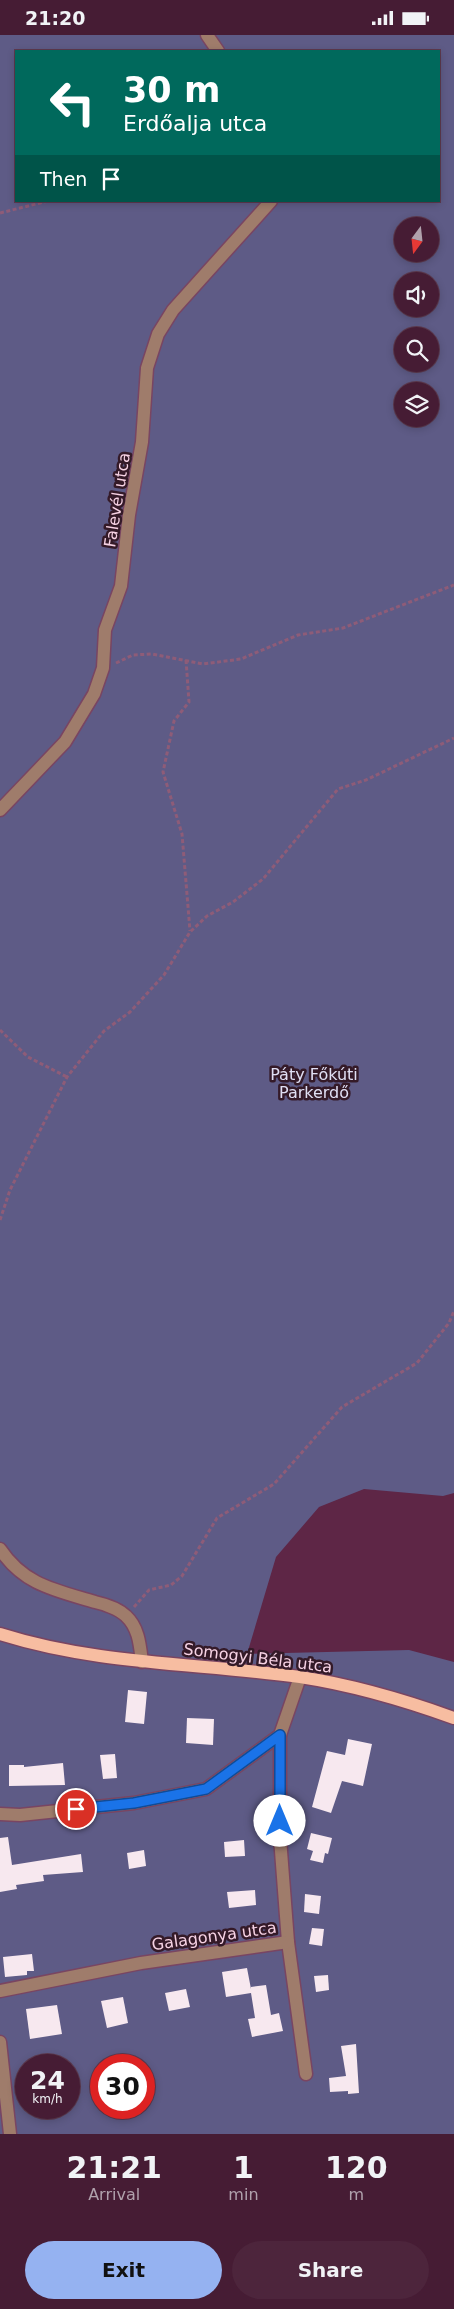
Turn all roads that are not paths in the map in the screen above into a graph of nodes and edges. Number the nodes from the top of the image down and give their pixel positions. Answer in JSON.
{"nodes":[{"id":1,"x":207,"y":35,"type":"edge"},
{"id":2,"x":217,"y":50,"type":"edge"},
{"id":3,"x":270,"y":202,"type":"edge"},
{"id":4,"x":0,"y":810,"type":"edge"},
{"id":5,"x":0,"y":1549,"type":"edge"},
{"id":6,"x":0,"y":1634,"type":"edge"},
{"id":7,"x":142,"y":1662,"type":"junction"},
{"id":8,"x":300,"y":1677,"type":"junction"},
{"id":9,"x":454,"y":1718,"type":"edge"},
{"id":10,"x":280,"y":1735,"type":"junction"},
{"id":11,"x":0,"y":1814,"type":"edge"},
{"id":12,"x":288,"y":1942,"type":"junction"},
{"id":13,"x":0,"y":1991,"type":"edge"},
{"id":14,"x":0,"y":2042,"type":"edge"},
{"id":15,"x":306,"y":2074,"type":"dead end"},
{"id":16,"x":10,"y":2134,"type":"edge"}],
"edges":[{"from":1,"to":2,"type":"street"},
{"from":3,"to":4,"type":"street","name":"Falevél utca"},
{"from":5,"to":7,"type":"street"},
{"from":6,"to":7,"type":"main road","name":"Somogyi Béla utca"},
{"from":7,"to":8,"type":"main road","name":"Somogyi Béla utca"},
{"from":8,"to":9,"type":"main road","name":"Somogyi Béla utca"},
{"from":8,"to":10,"type":"street","name":"Galagonya utca"},
{"from":10,"to":11,"type":"street"},
{"from":10,"to":12,"type":"street","name":"Galagonya utca"},
{"from":12,"to":13,"type":"street","name":"Galagonya utca"},
{"from":12,"to":15,"type":"street"},
{"from":14,"to":16,"type":"street"}]}
